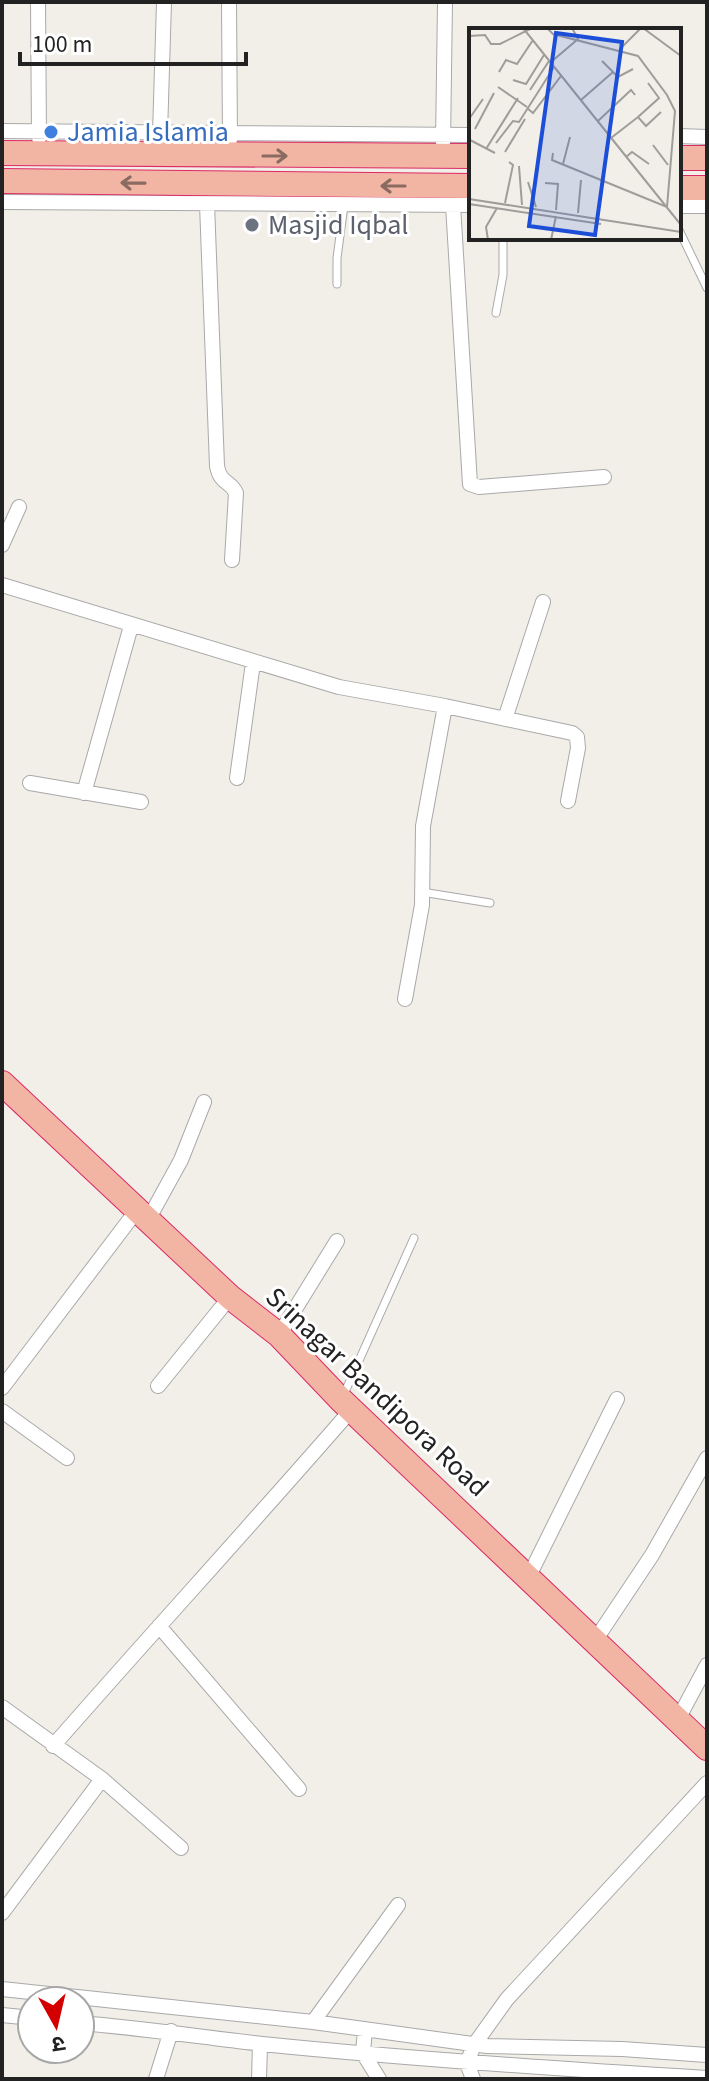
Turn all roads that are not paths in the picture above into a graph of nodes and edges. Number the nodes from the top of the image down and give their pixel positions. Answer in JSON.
{"nodes":[{"id":1,"x":38,"y":2,"type":"edge"},
{"id":2,"x":164,"y":2,"type":"edge"},
{"id":3,"x":229,"y":2,"type":"edge"},
{"id":4,"x":445,"y":2,"type":"edge"},
{"id":5,"x":2,"y":131,"type":"edge"},
{"id":6,"x":160,"y":134,"type":"junction"},
{"id":7,"x":469,"y":136,"type":"edge"},
{"id":8,"x":681,"y":136,"type":"edge"},
{"id":9,"x":707,"y":137,"type":"edge"},
{"id":10,"x":39,"y":143,"type":"junction"},
{"id":11,"x":230,"y":145,"type":"junction"},
{"id":12,"x":443,"y":146,"type":"junction"},
{"id":13,"x":2,"y":153,"type":"edge"},
{"id":14,"x":469,"y":155,"type":"edge"},
{"id":15,"x":681,"y":158,"type":"edge"},
{"id":16,"x":707,"y":158,"type":"edge"},
{"id":17,"x":2,"y":181,"type":"edge"},
{"id":18,"x":469,"y":186,"type":"edge"},
{"id":19,"x":681,"y":188,"type":"edge"},
{"id":20,"x":707,"y":188,"type":"edge"},
{"id":21,"x":2,"y":202,"type":"edge"},
{"id":22,"x":207,"y":204,"type":"junction"},
{"id":23,"x":344,"y":205,"type":"junction"},
{"id":24,"x":453,"y":205,"type":"junction"},
{"id":25,"x":469,"y":205,"type":"edge"},
{"id":26,"x":681,"y":206,"type":"edge"},
{"id":27,"x":707,"y":206,"type":"edge"},
{"id":28,"x":681,"y":234,"type":"edge"},
{"id":29,"x":503,"y":240,"type":"edge"},
{"id":30,"x":337,"y":284,"type":"dead end"},
{"id":31,"x":707,"y":288,"type":"edge"},
{"id":32,"x":496,"y":313,"type":"dead end"},
{"id":33,"x":604,"y":477,"type":"dead end"},
{"id":34,"x":19,"y":507,"type":"dead end"},
{"id":35,"x":2,"y":545,"type":"edge"},
{"id":36,"x":232,"y":560,"type":"dead end"},
{"id":37,"x":2,"y":585,"type":"edge"},
{"id":38,"x":543,"y":602,"type":"dead end"},
{"id":39,"x":131,"y":626,"type":"junction"},
{"id":40,"x":253,"y":663,"type":"junction"},
{"id":41,"x":445,"y":706,"type":"junction"},
{"id":42,"x":505,"y":719,"type":"junction"},
{"id":43,"x":237,"y":778,"type":"dead end"},
{"id":44,"x":30,"y":783,"type":"dead end"},
{"id":45,"x":84,"y":793,"type":"junction"},
{"id":46,"x":568,"y":801,"type":"dead end"},
{"id":47,"x":141,"y":802,"type":"dead end"},
{"id":48,"x":422,"y":892,"type":"junction"},
{"id":49,"x":490,"y":903,"type":"dead end"},
{"id":50,"x":405,"y":999,"type":"dead end"},
{"id":51,"x":2,"y":1083,"type":"edge"},
{"id":52,"x":204,"y":1102,"type":"dead end"},
{"id":53,"x":142,"y":1215,"type":"junction"},
{"id":54,"x":414,"y":1238,"type":"dead end"},
{"id":55,"x":337,"y":1241,"type":"dead end"},
{"id":56,"x":230,"y":1297,"type":"junction"},
{"id":57,"x":279,"y":1335,"type":"junction"},
{"id":58,"x":158,"y":1386,"type":"dead end"},
{"id":59,"x":2,"y":1388,"type":"edge"},
{"id":60,"x":617,"y":1399,"type":"dead end"},
{"id":61,"x":347,"y":1404,"type":"junction"},
{"id":62,"x":2,"y":1411,"type":"edge"},
{"id":63,"x":67,"y":1458,"type":"dead end"},
{"id":64,"x":707,"y":1458,"type":"edge"},
{"id":65,"x":528,"y":1578,"type":"junction"},
{"id":66,"x":159,"y":1626,"type":"junction"},
{"id":67,"x":594,"y":1642,"type":"junction"},
{"id":68,"x":707,"y":1665,"type":"edge"},
{"id":69,"x":2,"y":1707,"type":"edge"},
{"id":70,"x":677,"y":1721,"type":"junction"},
{"id":71,"x":53,"y":1746,"type":"junction"},
{"id":72,"x":707,"y":1748,"type":"edge"},
{"id":73,"x":102,"y":1779,"type":"junction"},
{"id":74,"x":707,"y":1783,"type":"edge"},
{"id":75,"x":299,"y":1789,"type":"dead end"},
{"id":76,"x":181,"y":1848,"type":"dead end"},
{"id":77,"x":398,"y":1905,"type":"dead end"},
{"id":78,"x":2,"y":1913,"type":"edge"},
{"id":79,"x":2,"y":1989,"type":"edge"},
{"id":80,"x":147,"y":2016,"type":"junction"},
{"id":81,"x":96,"y":2021,"type":"edge"},
{"id":82,"x":313,"y":2022,"type":"junction"},
{"id":83,"x":365,"y":2030,"type":"junction"},
{"id":84,"x":171,"y":2031,"type":"junction"},
{"id":85,"x":260,"y":2044,"type":"junction"},
{"id":86,"x":364,"y":2051,"type":"junction"},
{"id":87,"x":471,"y":2054,"type":"junction"},
{"id":88,"x":707,"y":2055,"type":"edge"},
{"id":89,"x":707,"y":2078,"type":"edge"},
{"id":90,"x":156,"y":2079,"type":"edge"},
{"id":91,"x":259,"y":2079,"type":"edge"},
{"id":92,"x":379,"y":2079,"type":"edge"},
{"id":93,"x":473,"y":2079,"type":"edge"}],
"edges":[{"from":1,"to":10,"type":"street"},
{"from":2,"to":6,"type":"street"},
{"from":3,"to":11,"type":"street"},
{"from":4,"to":12,"type":"street"},
{"from":5,"to":10,"type":"street"},
{"from":6,"to":10,"type":"street"},
{"from":6,"to":11,"type":"street"},
{"from":7,"to":12,"type":"street"},
{"from":8,"to":9,"type":"street"},
{"from":10,"to":11,"type":"highway"},
{"from":10,"to":13,"type":"highway"},
{"from":11,"to":12,"type":"highway"},
{"from":12,"to":14,"type":"highway"},
{"from":15,"to":16,"type":"highway"},
{"from":18,"to":17,"type":"highway","one_way":true},
{"from":19,"to":20,"type":"highway"},
{"from":21,"to":22,"type":"street"},
{"from":22,"to":23,"type":"street"},
{"from":22,"to":36,"type":"street"},
{"from":23,"to":24,"type":"street"},
{"from":23,"to":30,"type":"lane"},
{"from":24,"to":25,"type":"street"},
{"from":24,"to":33,"type":"street"},
{"from":26,"to":27,"type":"street"},
{"from":28,"to":31,"type":"lane"},
{"from":29,"to":32,"type":"lane"},
{"from":34,"to":35,"type":"street"},
{"from":37,"to":39,"type":"street"},
{"from":38,"to":42,"type":"street"},
{"from":39,"to":40,"type":"street"},
{"from":39,"to":45,"type":"street"},
{"from":40,"to":41,"type":"street"},
{"from":40,"to":43,"type":"street"},
{"from":41,"to":42,"type":"street"},
{"from":41,"to":48,"type":"street"},
{"from":42,"to":46,"type":"street"},
{"from":44,"to":45,"type":"street"},
{"from":45,"to":47,"type":"street"},
{"from":48,"to":49,"type":"lane"},
{"from":48,"to":50,"type":"street"},
{"from":51,"to":53,"type":"highway","name":"Srinagar Bandipora Road"},
{"from":52,"to":53,"type":"street"},
{"from":53,"to":56,"type":"highway","name":"Srinagar Bandipora Road"},
{"from":53,"to":59,"type":"street"},
{"from":54,"to":61,"type":"lane"},
{"from":55,"to":57,"type":"street"},
{"from":56,"to":57,"type":"highway","name":"Srinagar Bandipora Road"},
{"from":56,"to":58,"type":"street"},
{"from":57,"to":61,"type":"highway","name":"Srinagar Bandipora Road"},
{"from":60,"to":65,"type":"street"},
{"from":61,"to":65,"type":"highway","name":"Srinagar Bandipora Road"},
{"from":61,"to":66,"type":"street"},
{"from":62,"to":63,"type":"street"},
{"from":64,"to":67,"type":"street"},
{"from":65,"to":67,"type":"highway","name":"Srinagar Bandipora Road"},
{"from":66,"to":71,"type":"street"},
{"from":66,"to":75,"type":"street"},
{"from":67,"to":70,"type":"highway","name":"Srinagar Bandipora Road"},
{"from":68,"to":70,"type":"street"},
{"from":69,"to":71,"type":"street"},
{"from":70,"to":72,"type":"highway","name":"Srinagar Bandipora Road"},
{"from":71,"to":73,"type":"street"},
{"from":73,"to":76,"type":"street"},
{"from":73,"to":78,"type":"street"},
{"from":74,"to":87,"type":"street"},
{"from":77,"to":82,"type":"street"},
{"from":79,"to":80,"type":"street"},
{"from":80,"to":81,"type":"street"},
{"from":80,"to":82,"type":"street"},
{"from":80,"to":84,"type":"street"},
{"from":82,"to":83,"type":"street"},
{"from":83,"to":86,"type":"street"},
{"from":83,"to":87,"type":"street"},
{"from":84,"to":85,"type":"street"},
{"from":84,"to":90,"type":"street"},
{"from":85,"to":86,"type":"street"},
{"from":85,"to":91,"type":"street"},
{"from":86,"to":87,"type":"street"},
{"from":86,"to":92,"type":"street"},
{"from":87,"to":88,"type":"street"},
{"from":87,"to":89,"type":"street"},
{"from":87,"to":93,"type":"street"}]}
